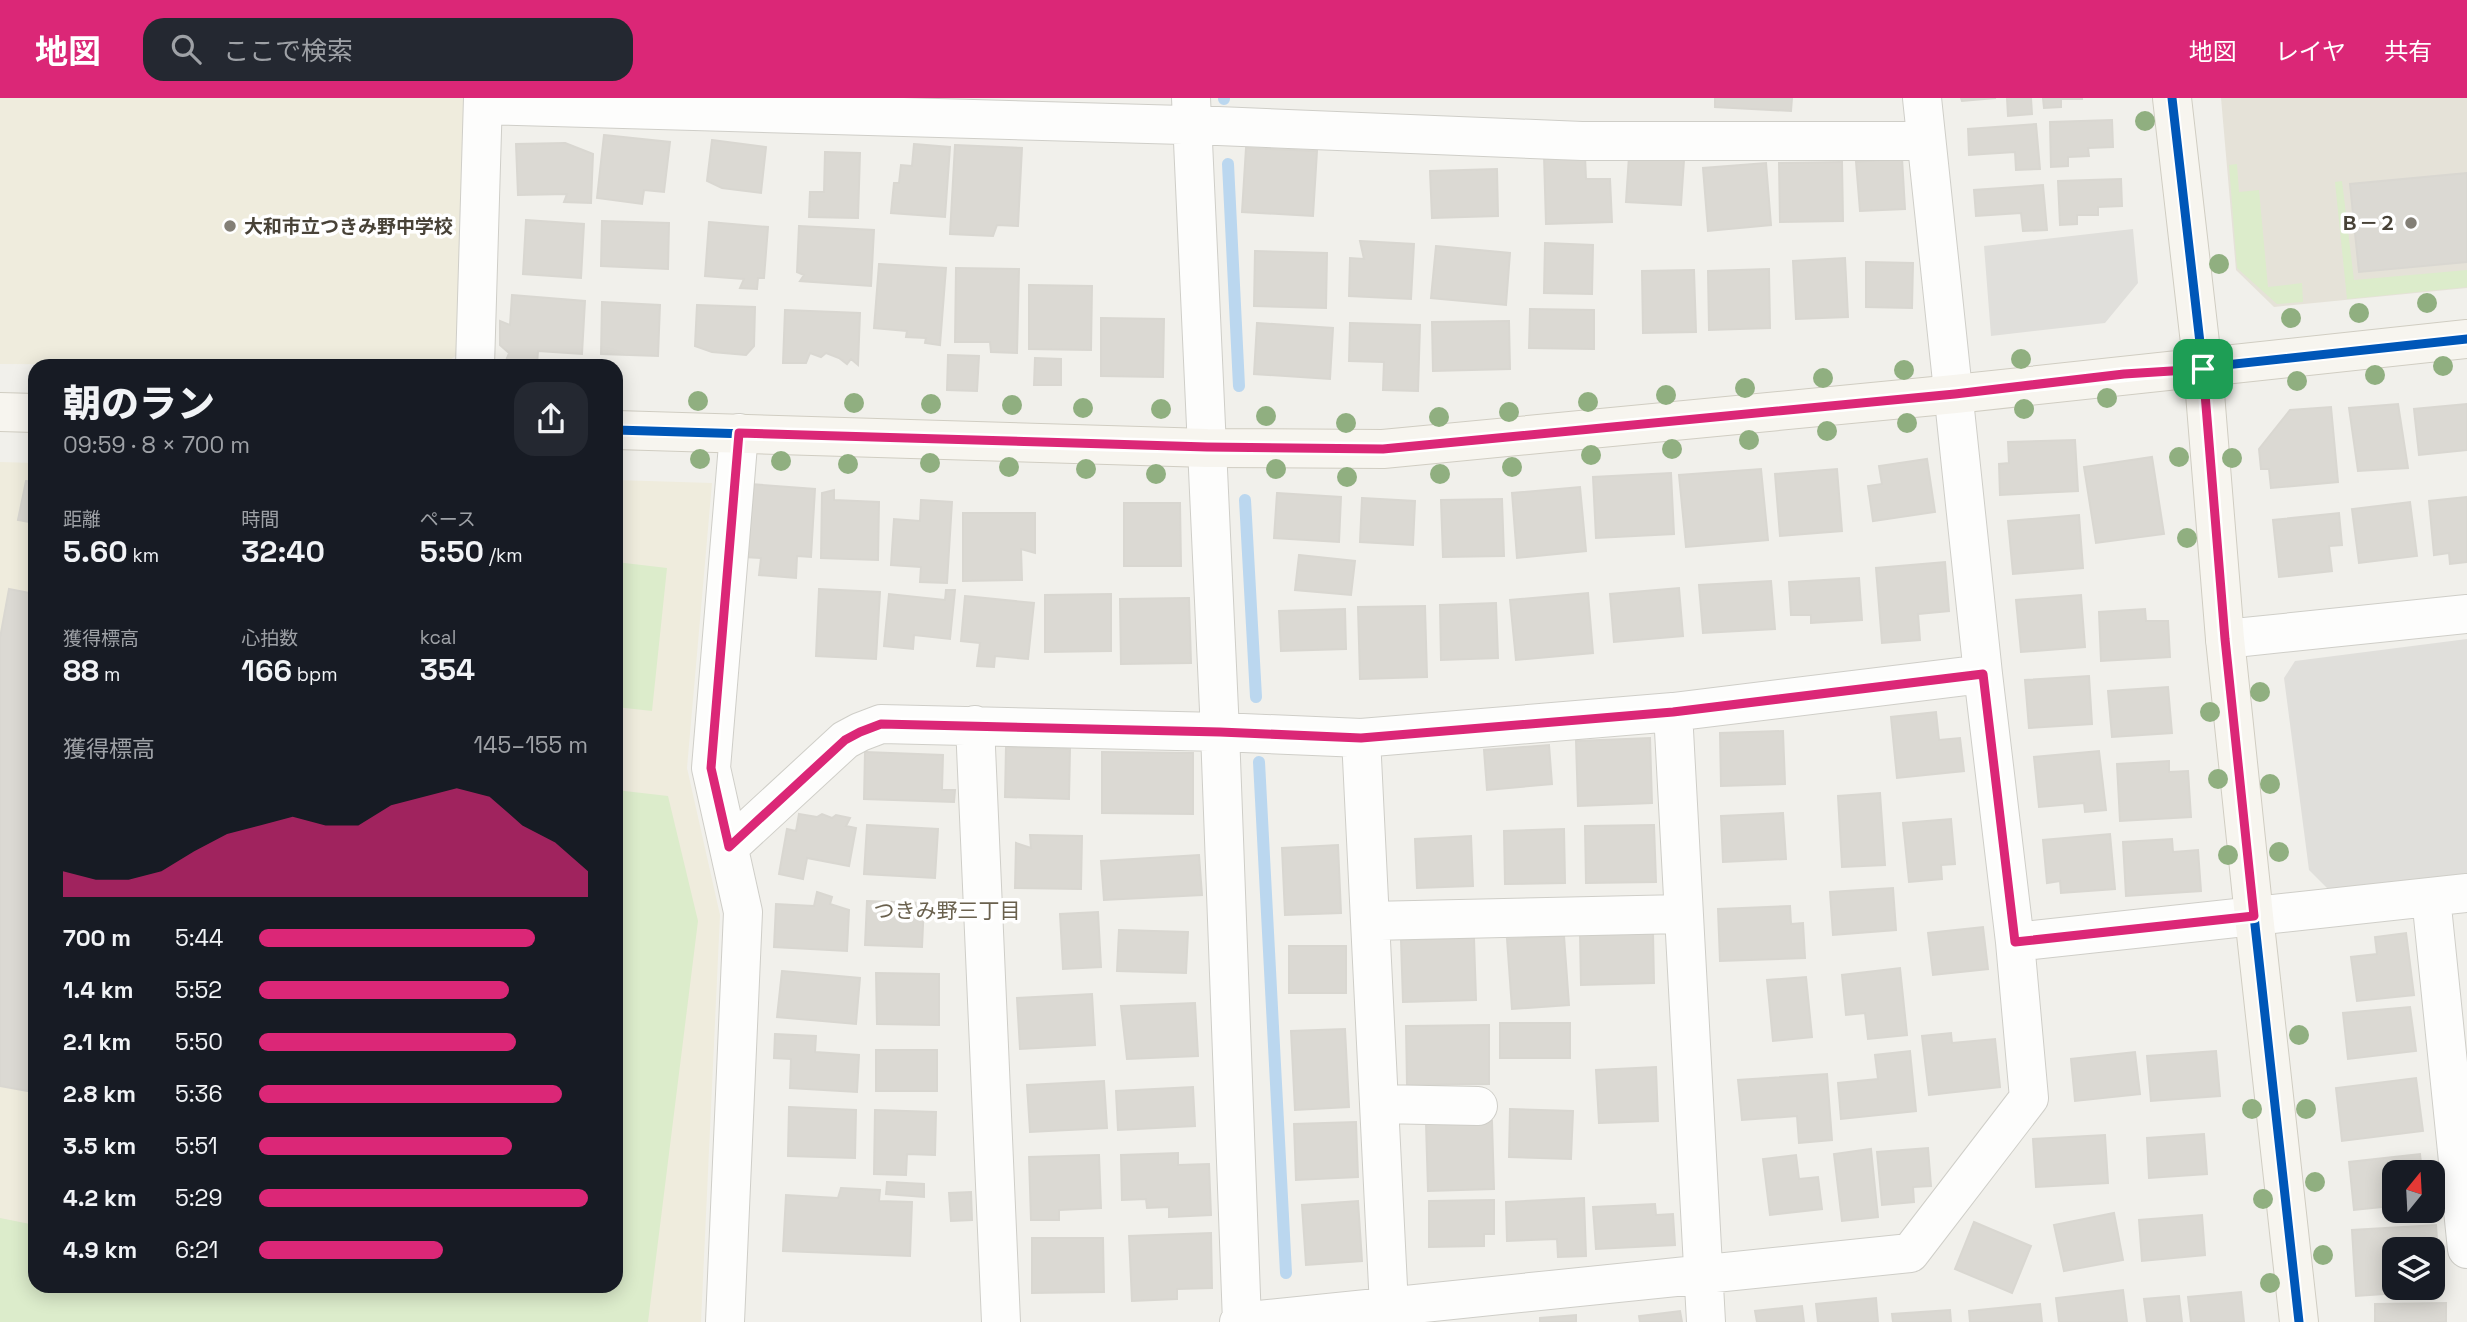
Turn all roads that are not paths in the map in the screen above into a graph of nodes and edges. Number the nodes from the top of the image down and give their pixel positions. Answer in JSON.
{"nodes":[{"id":1,"x":1922,"y":98,"type":"edge"},
{"id":2,"x":2172,"y":98,"type":"edge"},
{"id":3,"x":483,"y":102,"type":"edge"},
{"id":4,"x":1192,"y":112,"type":"edge"},
{"id":5,"x":1926,"y":141,"type":"junction"},
{"id":6,"x":2467,"y":339,"type":"edge"},
{"id":7,"x":475,"y":359,"type":"edge"},
{"id":8,"x":2203,"y":369,"type":"junction"},
{"id":9,"x":1955,"y":394,"type":"junction"},
{"id":10,"x":0,"y":412,"type":"edge"},
{"id":11,"x":28,"y":413,"type":"edge"},
{"id":12,"x":623,"y":430,"type":"edge"},
{"id":13,"x":739,"y":433,"type":"junction"},
{"id":14,"x":1207,"y":447,"type":"junction"},
{"id":15,"x":2467,"y":614,"type":"edge"},
{"id":16,"x":2225,"y":639,"type":"junction"},
{"id":17,"x":1983,"y":674,"type":"junction"},
{"id":18,"x":1673,"y":712,"type":"junction"},
{"id":19,"x":975,"y":725,"type":"junction"},
{"id":20,"x":1220,"y":732,"type":"junction"},
{"id":21,"x":1361,"y":738,"type":"junction"},
{"id":22,"x":729,"y":847,"type":"junction"},
{"id":23,"x":2449,"y":895,"type":"edge"},
{"id":24,"x":1683,"y":914,"type":"junction"},
{"id":25,"x":2254,"y":916,"type":"junction"},
{"id":26,"x":1370,"y":921,"type":"junction"},
{"id":27,"x":2015,"y":942,"type":"junction"},
{"id":28,"x":1379,"y":1104,"type":"junction"},
{"id":29,"x":1478,"y":1106,"type":"dead end"},
{"id":30,"x":2467,"y":1249,"type":"edge"},
{"id":31,"x":1704,"y":1274,"type":"junction"},
{"id":32,"x":1389,"y":1307,"type":"junction"},
{"id":33,"x":724,"y":1322,"type":"edge"},
{"id":34,"x":1001,"y":1322,"type":"edge"},
{"id":35,"x":1241,"y":1322,"type":"edge"},
{"id":36,"x":1706,"y":1322,"type":"edge"},
{"id":37,"x":2299,"y":1322,"type":"edge"}],
"edges":[{"from":1,"to":5,"type":"street"},
{"from":2,"to":8,"type":"street"},
{"from":3,"to":4,"type":"street"},
{"from":3,"to":7,"type":"street"},
{"from":4,"to":5,"type":"street"},
{"from":4,"to":14,"type":"street"},
{"from":5,"to":9,"type":"street"},
{"from":6,"to":8,"type":"street"},
{"from":8,"to":9,"type":"street"},
{"from":8,"to":16,"type":"street"},
{"from":9,"to":14,"type":"street"},
{"from":9,"to":17,"type":"street"},
{"from":10,"to":11,"type":"street"},
{"from":12,"to":13,"type":"street"},
{"from":13,"to":14,"type":"street"},
{"from":13,"to":22,"type":"street"},
{"from":14,"to":20,"type":"street"},
{"from":15,"to":16,"type":"street"},
{"from":16,"to":25,"type":"street"},
{"from":17,"to":18,"type":"street"},
{"from":17,"to":27,"type":"street"},
{"from":18,"to":21,"type":"street"},
{"from":18,"to":24,"type":"street"},
{"from":19,"to":20,"type":"street"},
{"from":19,"to":22,"type":"street"},
{"from":19,"to":34,"type":"street"},
{"from":20,"to":21,"type":"street"},
{"from":20,"to":35,"type":"street"},
{"from":21,"to":26,"type":"street"},
{"from":22,"to":33,"type":"street"},
{"from":23,"to":25,"type":"street"},
{"from":23,"to":30,"type":"street"},
{"from":24,"to":26,"type":"street"},
{"from":24,"to":31,"type":"street"},
{"from":25,"to":27,"type":"street"},
{"from":25,"to":37,"type":"street"},
{"from":26,"to":28,"type":"street"},
{"from":27,"to":31,"type":"street"},
{"from":28,"to":29,"type":"street"},
{"from":28,"to":32,"type":"street"},
{"from":31,"to":32,"type":"street"},
{"from":31,"to":36,"type":"street"},
{"from":32,"to":35,"type":"street"}]}
